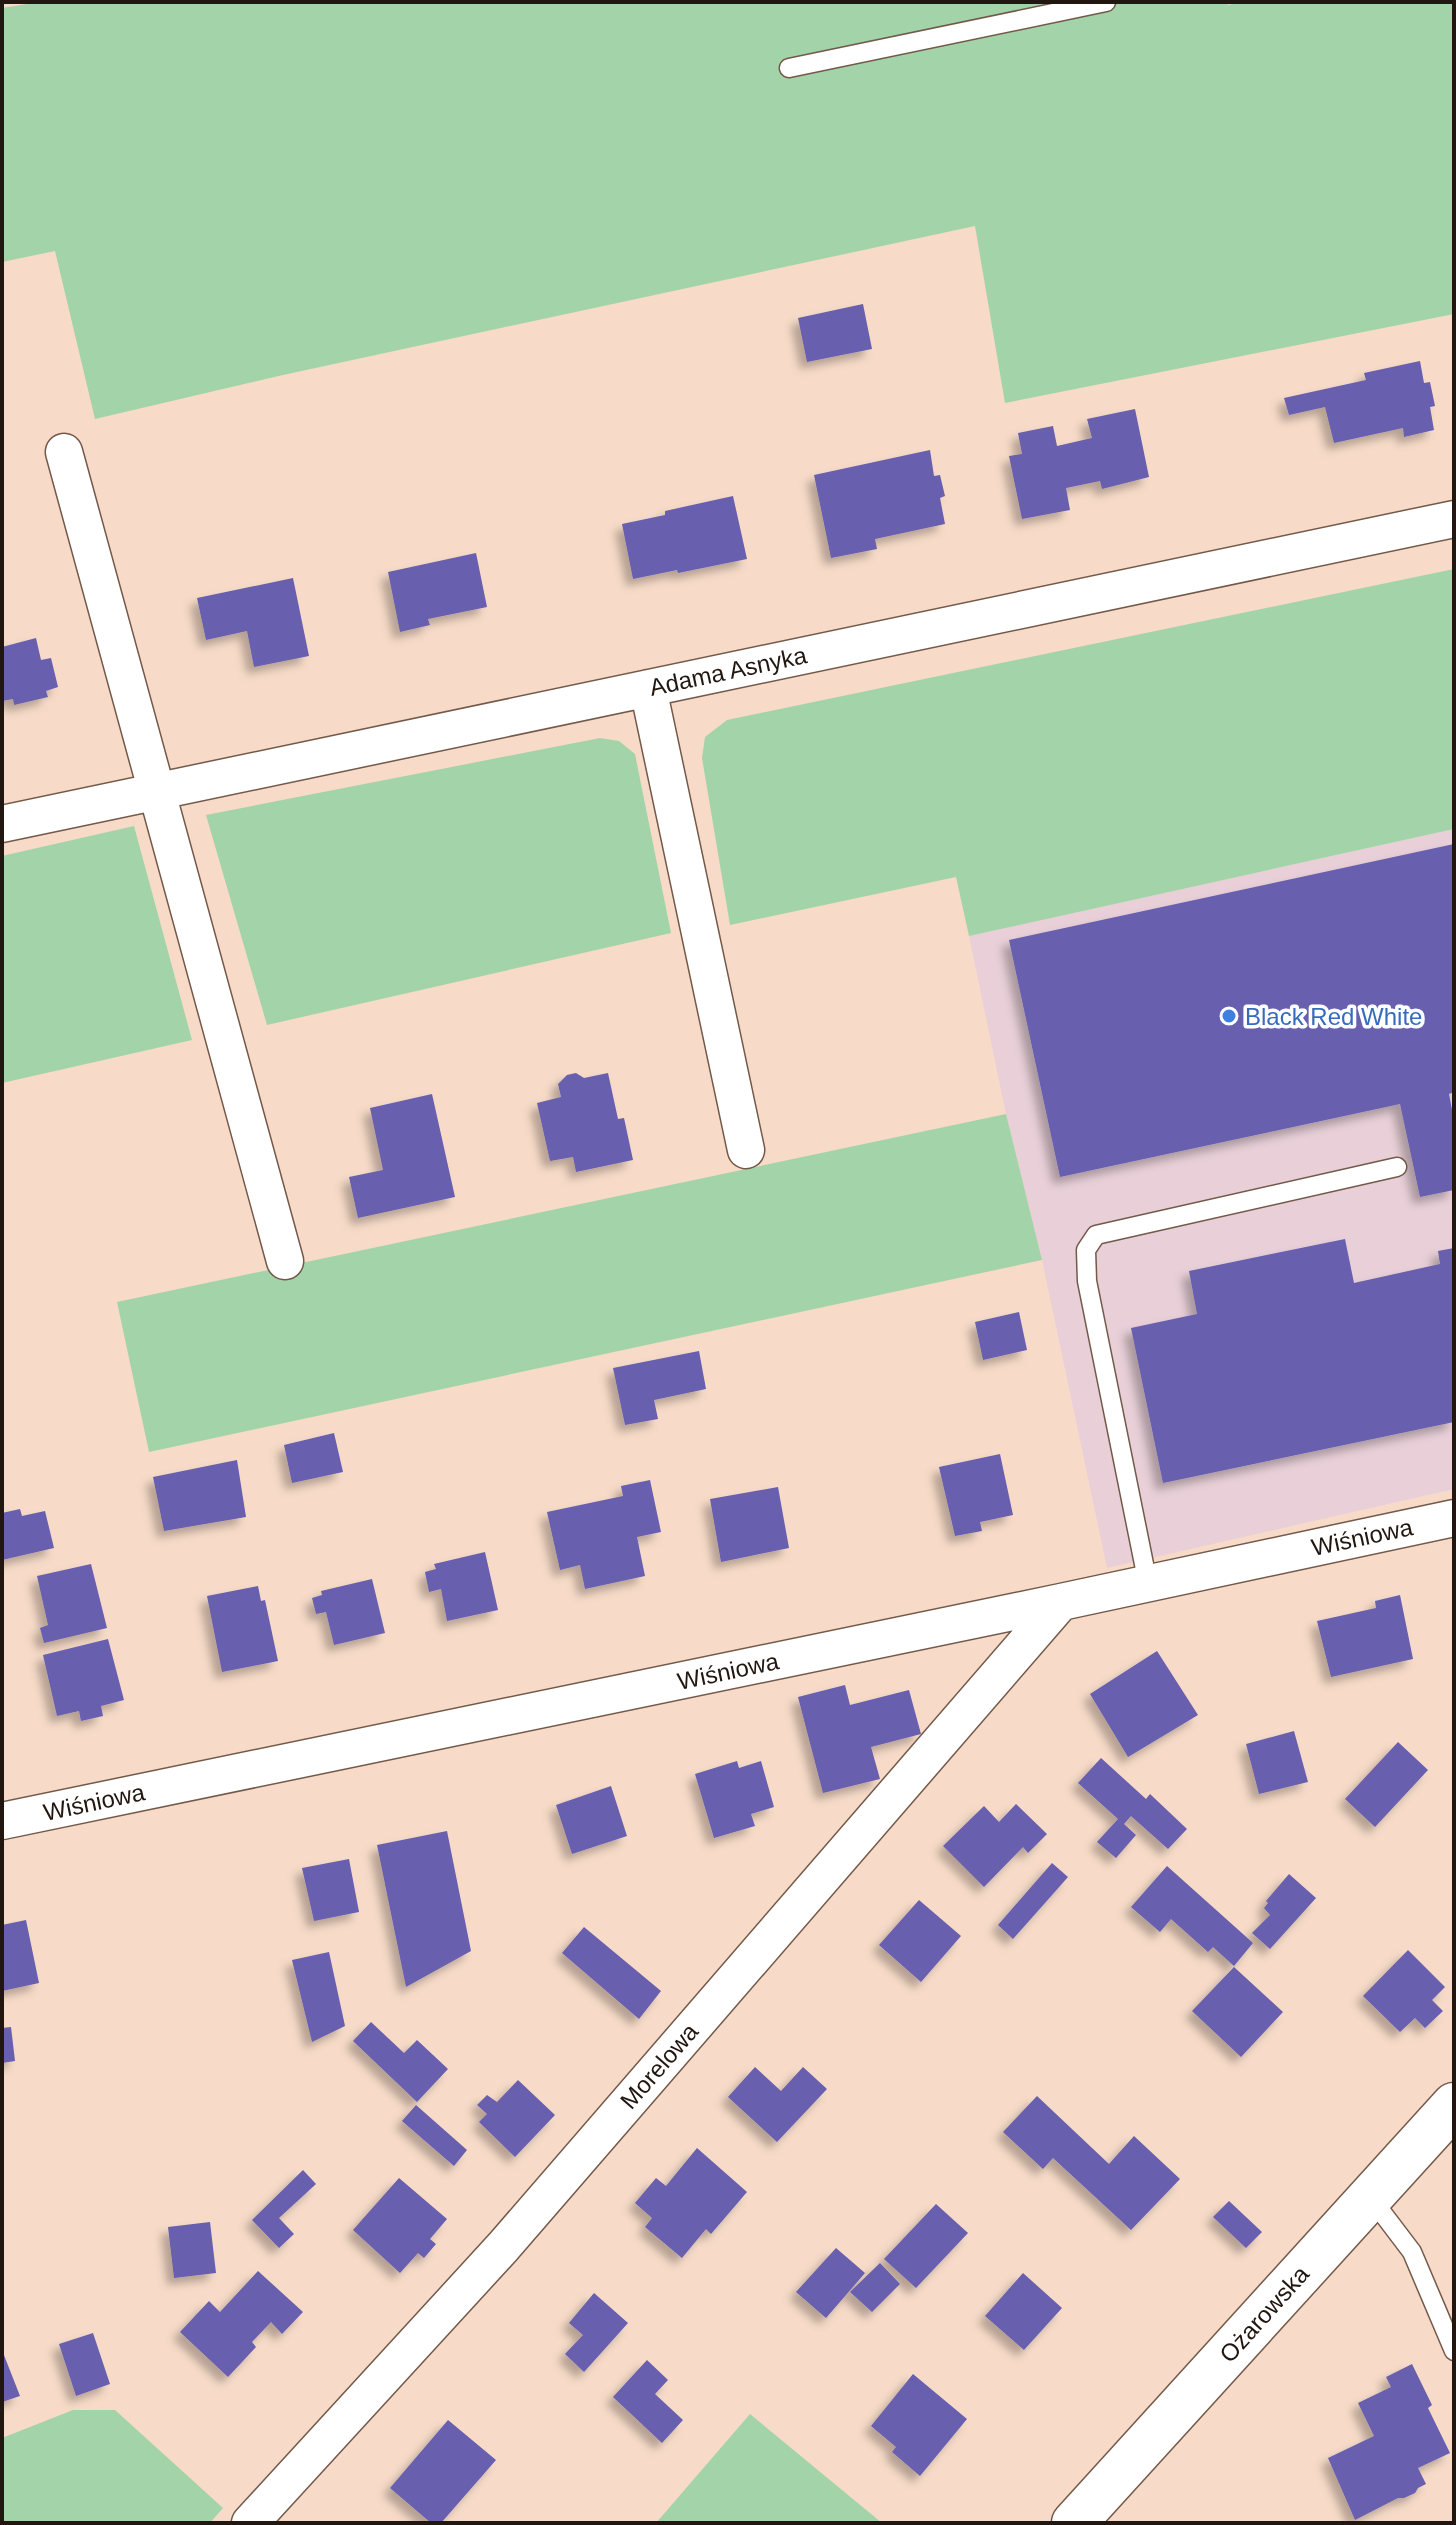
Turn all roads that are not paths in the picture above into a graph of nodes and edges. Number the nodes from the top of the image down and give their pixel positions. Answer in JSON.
{"nodes":[{"id":1,"x":1106,"y":2,"type":"edge"},
{"id":2,"x":789,"y":68,"type":"dead end"},
{"id":3,"x":64,"y":452,"type":"dead end"},
{"id":4,"x":1454,"y":519,"type":"edge"},
{"id":5,"x":648,"y":688,"type":"junction"},
{"id":6,"x":156,"y":792,"type":"junction"},
{"id":7,"x":2,"y":824,"type":"edge"},
{"id":8,"x":746,"y":1150,"type":"dead end"},
{"id":9,"x":1397,"y":1167,"type":"dead end"},
{"id":10,"x":285,"y":1261,"type":"dead end"},
{"id":11,"x":1454,"y":1518,"type":"edge"},
{"id":12,"x":1148,"y":1584,"type":"junction"},
{"id":13,"x":1061,"y":1602,"type":"junction"},
{"id":14,"x":2,"y":1821,"type":"edge"},
{"id":15,"x":1454,"y":2105,"type":"edge"},
{"id":16,"x":1371,"y":2198,"type":"junction"},
{"id":17,"x":1454,"y":2351,"type":"edge"},
{"id":18,"x":250,"y":2523,"type":"edge"},
{"id":19,"x":1074,"y":2523,"type":"edge"}],
"edges":[{"from":1,"to":2,"type":"lane"},
{"from":3,"to":6,"type":"street"},
{"from":4,"to":5,"type":"street","name":"Adama Asnyka"},
{"from":5,"to":6,"type":"street","name":"Adama Asnyka"},
{"from":5,"to":8,"type":"street"},
{"from":6,"to":7,"type":"street","name":"Adama Asnyka"},
{"from":6,"to":10,"type":"street"},
{"from":9,"to":12,"type":"lane"},
{"from":11,"to":12,"type":"street","name":"Wiśniowa"},
{"from":12,"to":13,"type":"street","name":"Wiśniowa"},
{"from":13,"to":14,"type":"street","name":"Wiśniowa"},
{"from":13,"to":18,"type":"street","name":"Morelowa"},
{"from":15,"to":16,"type":"street","name":"Ożarowska"},
{"from":16,"to":17,"type":"lane"},
{"from":16,"to":19,"type":"street","name":"Ożarowska"}]}
